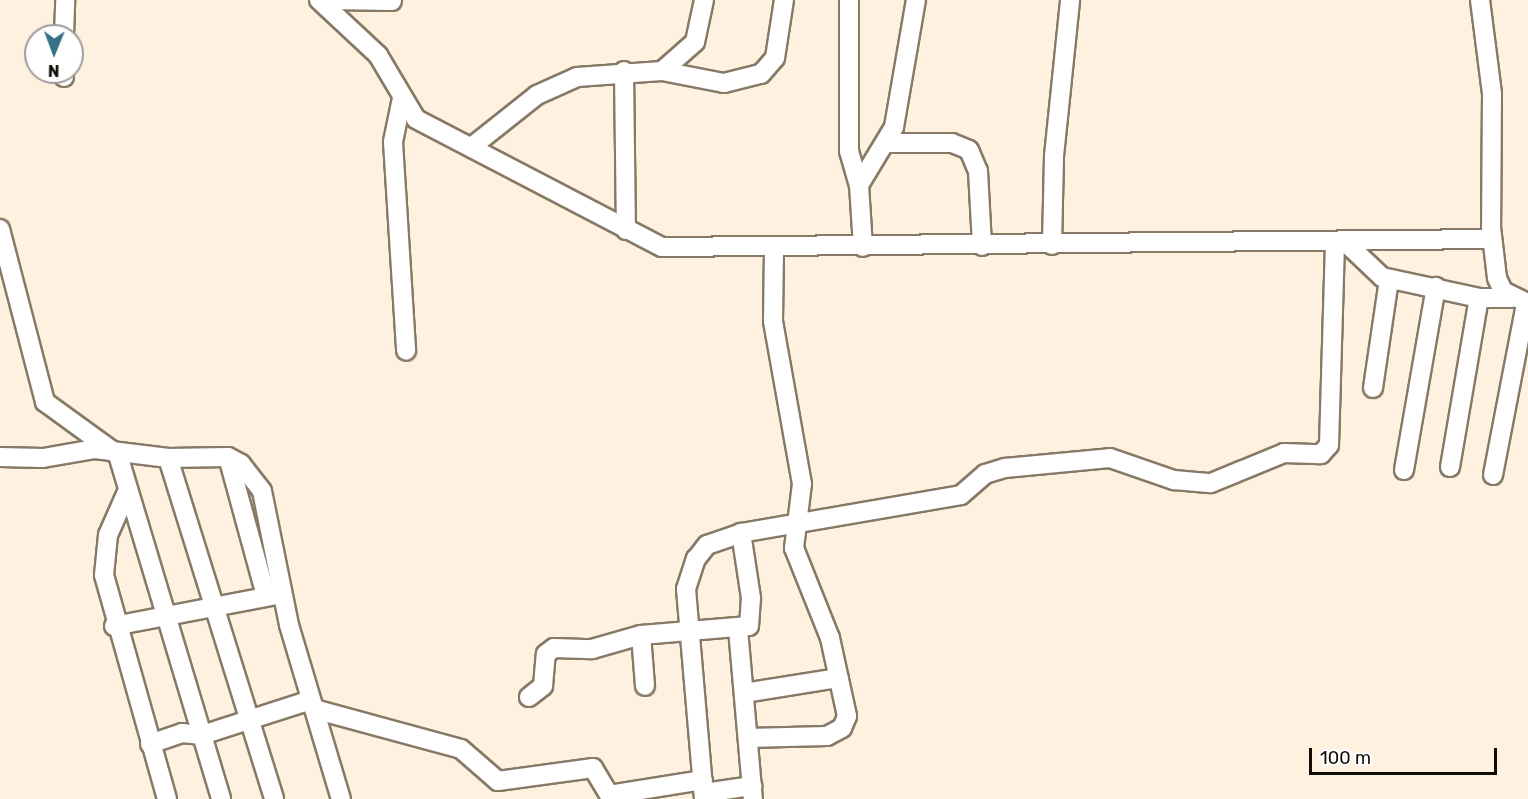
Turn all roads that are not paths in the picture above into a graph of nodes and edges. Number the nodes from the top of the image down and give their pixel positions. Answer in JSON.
{"nodes":[{"id":1,"x":65,"y":0,"type":"edge"},
{"id":2,"x":319,"y":0,"type":"edge"},
{"id":3,"x":330,"y":0,"type":"edge"},
{"id":4,"x":704,"y":0,"type":"edge"},
{"id":5,"x":784,"y":0,"type":"edge"},
{"id":6,"x":849,"y":0,"type":"edge"},
{"id":7,"x":916,"y":0,"type":"edge"},
{"id":8,"x":1070,"y":0,"type":"edge"},
{"id":9,"x":1480,"y":0,"type":"edge"},
{"id":10,"x":392,"y":2,"type":"edge"},
{"id":11,"x":64,"y":24,"type":"edge"},
{"id":12,"x":624,"y":71,"type":"junction"},
{"id":13,"x":662,"y":71,"type":"junction"},
{"id":14,"x":402,"y":98,"type":"junction"},
{"id":15,"x":887,"y":143,"type":"junction"},
{"id":16,"x":474,"y":146,"type":"junction"},
{"id":17,"x":859,"y":185,"type":"junction"},
{"id":18,"x":0,"y":229,"type":"edge"},
{"id":19,"x":626,"y":230,"type":"junction"},
{"id":20,"x":1492,"y":239,"type":"junction"},
{"id":21,"x":1340,"y":241,"type":"junction"},
{"id":22,"x":1052,"y":245,"type":"junction"},
{"id":23,"x":982,"y":246,"type":"junction"},
{"id":24,"x":863,"y":247,"type":"junction"},
{"id":25,"x":774,"y":248,"type":"junction"},
{"id":26,"x":1389,"y":279,"type":"junction"},
{"id":27,"x":1436,"y":286,"type":"junction"},
{"id":28,"x":1479,"y":298,"type":"junction"},
{"id":29,"x":1522,"y":302,"type":"edge"},
{"id":30,"x":406,"y":351,"type":"dead end"},
{"id":31,"x":1373,"y":388,"type":"dead end"},
{"id":32,"x":118,"y":455,"type":"junction"},
{"id":33,"x":0,"y":457,"type":"edge"},
{"id":34,"x":168,"y":458,"type":"junction"},
{"id":35,"x":1450,"y":467,"type":"dead end"},
{"id":36,"x":1404,"y":470,"type":"dead end"},
{"id":37,"x":1493,"y":475,"type":"dead end"},
{"id":38,"x":128,"y":492,"type":"junction"},
{"id":39,"x":797,"y":526,"type":"junction"},
{"id":40,"x":741,"y":533,"type":"junction"},
{"id":41,"x":274,"y":595,"type":"junction"},
{"id":42,"x":213,"y":603,"type":"junction"},
{"id":43,"x":166,"y":613,"type":"junction"},
{"id":44,"x":114,"y":626,"type":"junction"},
{"id":45,"x":738,"y":629,"type":"junction"},
{"id":46,"x":692,"y":631,"type":"junction"},
{"id":47,"x":641,"y":635,"type":"junction"},
{"id":48,"x":839,"y":678,"type":"junction"},
{"id":49,"x":645,"y":686,"type":"dead end"},
{"id":50,"x":744,"y":693,"type":"junction"},
{"id":51,"x":529,"y":697,"type":"dead end"},
{"id":52,"x":312,"y":704,"type":"junction"},
{"id":53,"x":248,"y":721,"type":"junction"},
{"id":54,"x":202,"y":735,"type":"junction"},
{"id":55,"x":748,"y":738,"type":"junction"},
{"id":56,"x":150,"y":744,"type":"junction"},
{"id":57,"x":703,"y":791,"type":"edge"},
{"id":58,"x":753,"y":793,"type":"edge"},
{"id":59,"x":650,"y":794,"type":"edge"},
{"id":60,"x":167,"y":799,"type":"edge"},
{"id":61,"x":221,"y":799,"type":"edge"},
{"id":62,"x":274,"y":799,"type":"edge"},
{"id":63,"x":340,"y":799,"type":"edge"}],
"edges":[{"from":1,"to":11,"type":"street"},
{"from":2,"to":14,"type":"street"},
{"from":3,"to":10,"type":"street"},
{"from":4,"to":13,"type":"street"},
{"from":5,"to":13,"type":"street"},
{"from":6,"to":17,"type":"street"},
{"from":7,"to":15,"type":"street"},
{"from":8,"to":22,"type":"street"},
{"from":9,"to":20,"type":"street"},
{"from":12,"to":13,"type":"street"},
{"from":12,"to":16,"type":"street"},
{"from":12,"to":19,"type":"street"},
{"from":14,"to":16,"type":"street"},
{"from":14,"to":30,"type":"street"},
{"from":15,"to":17,"type":"street"},
{"from":15,"to":23,"type":"street"},
{"from":16,"to":19,"type":"street"},
{"from":17,"to":24,"type":"street"},
{"from":18,"to":32,"type":"street"},
{"from":19,"to":25,"type":"street"},
{"from":20,"to":21,"type":"street"},
{"from":20,"to":29,"type":"street"},
{"from":21,"to":22,"type":"street"},
{"from":21,"to":26,"type":"street"},
{"from":21,"to":39,"type":"street"},
{"from":22,"to":23,"type":"street"},
{"from":23,"to":24,"type":"street"},
{"from":24,"to":25,"type":"street"},
{"from":25,"to":39,"type":"street"},
{"from":26,"to":27,"type":"street"},
{"from":26,"to":31,"type":"street"},
{"from":27,"to":28,"type":"street"},
{"from":27,"to":36,"type":"street"},
{"from":28,"to":29,"type":"street"},
{"from":28,"to":35,"type":"street"},
{"from":29,"to":37,"type":"street"},
{"from":32,"to":33,"type":"street"},
{"from":32,"to":34,"type":"street"},
{"from":32,"to":38,"type":"street"},
{"from":34,"to":41,"type":"street"},
{"from":34,"to":42,"type":"street"},
{"from":38,"to":43,"type":"street"},
{"from":38,"to":44,"type":"street"},
{"from":39,"to":40,"type":"street"},
{"from":39,"to":48,"type":"street"},
{"from":40,"to":45,"type":"street"},
{"from":40,"to":46,"type":"street"},
{"from":41,"to":42,"type":"street"},
{"from":41,"to":52,"type":"street"},
{"from":42,"to":43,"type":"street"},
{"from":42,"to":53,"type":"street"},
{"from":43,"to":44,"type":"street"},
{"from":43,"to":54,"type":"street"},
{"from":44,"to":56,"type":"street"},
{"from":45,"to":46,"type":"street"},
{"from":45,"to":50,"type":"street"},
{"from":46,"to":47,"type":"street"},
{"from":46,"to":57,"type":"street"},
{"from":47,"to":49,"type":"street"},
{"from":47,"to":51,"type":"street"},
{"from":48,"to":50,"type":"street"},
{"from":48,"to":55,"type":"street"},
{"from":50,"to":55,"type":"street"},
{"from":52,"to":53,"type":"street"},
{"from":52,"to":59,"type":"street"},
{"from":52,"to":63,"type":"street"},
{"from":53,"to":54,"type":"street"},
{"from":53,"to":62,"type":"street"},
{"from":54,"to":56,"type":"street"},
{"from":54,"to":61,"type":"street"},
{"from":55,"to":58,"type":"street"},
{"from":56,"to":60,"type":"street"},
{"from":57,"to":58,"type":"street"},
{"from":57,"to":59,"type":"street"}]}
